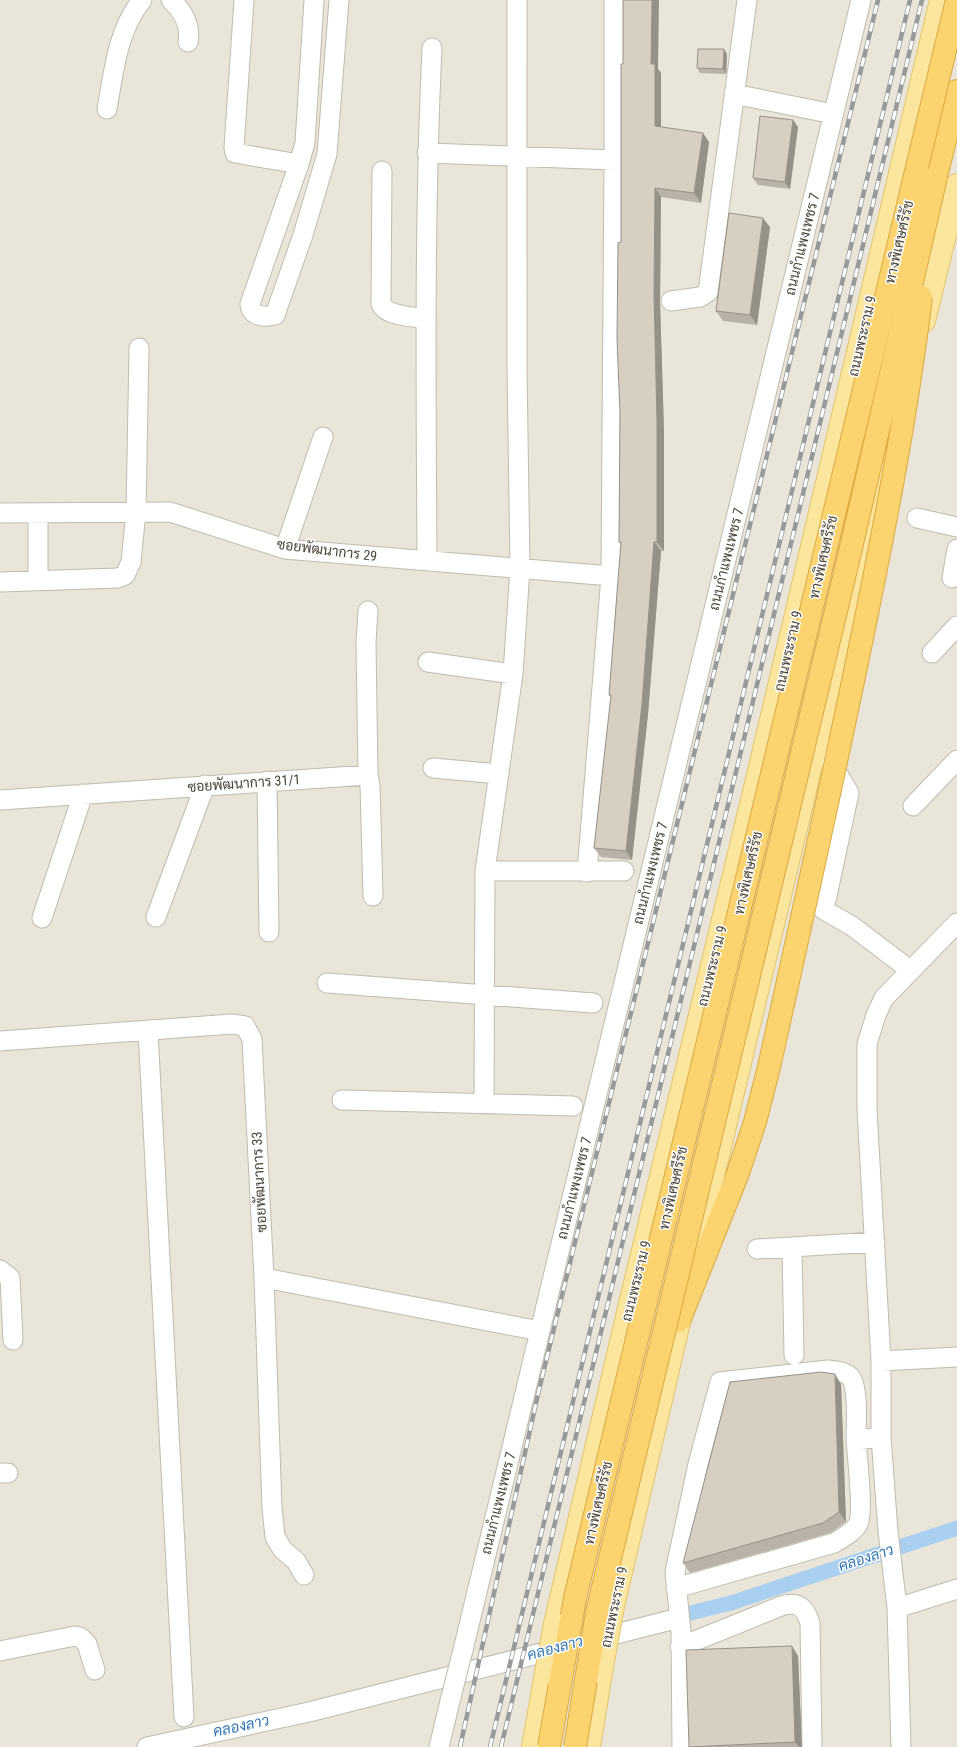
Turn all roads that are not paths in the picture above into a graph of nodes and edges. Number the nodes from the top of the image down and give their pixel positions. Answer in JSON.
{"nodes":[{"id":1,"x":142,"y":0,"type":"edge"},
{"id":2,"x":171,"y":0,"type":"edge"},
{"id":3,"x":244,"y":0,"type":"edge"},
{"id":4,"x":314,"y":0,"type":"edge"},
{"id":5,"x":339,"y":0,"type":"edge"},
{"id":6,"x":517,"y":0,"type":"edge"},
{"id":7,"x":614,"y":0,"type":"edge"},
{"id":8,"x":748,"y":0,"type":"edge"},
{"id":9,"x":861,"y":0,"type":"edge"},
{"id":10,"x":940,"y":0,"type":"edge"},
{"id":11,"x":956,"y":0,"type":"edge"},
{"id":12,"x":188,"y":42,"type":"dead end"},
{"id":13,"x":432,"y":48,"type":"dead end"},
{"id":14,"x":957,"y":91,"type":"edge"},
{"id":15,"x":734,"y":94,"type":"junction"},
{"id":16,"x":107,"y":109,"type":"dead end"},
{"id":17,"x":833,"y":114,"type":"junction"},
{"id":18,"x":427,"y":153,"type":"junction"},
{"id":19,"x":517,"y":157,"type":"junction"},
{"id":20,"x":614,"y":160,"type":"junction"},
{"id":21,"x":299,"y":164,"type":"junction"},
{"id":22,"x":382,"y":171,"type":"dead end"},
{"id":23,"x":936,"y":177,"type":"junction"},
{"id":24,"x":957,"y":185,"type":"edge"},
{"id":25,"x":671,"y":301,"type":"dead end"},
{"id":26,"x":425,"y":319,"type":"junction"},
{"id":27,"x":139,"y":348,"type":"dead end"},
{"id":28,"x":323,"y":437,"type":"dead end"},
{"id":29,"x":136,"y":512,"type":"junction"},
{"id":30,"x":0,"y":513,"type":"edge"},
{"id":31,"x":38,"y":513,"type":"junction"},
{"id":32,"x":917,"y":518,"type":"dead end"},
{"id":33,"x":957,"y":527,"type":"edge"},
{"id":34,"x":285,"y":549,"type":"junction"},
{"id":35,"x":957,"y":549,"type":"edge"},
{"id":36,"x":427,"y":560,"type":"junction"},
{"id":37,"x":520,"y":568,"type":"junction"},
{"id":38,"x":611,"y":576,"type":"junction"},
{"id":39,"x":952,"y":578,"type":"dead end"},
{"id":40,"x":38,"y":579,"type":"junction"},
{"id":41,"x":0,"y":582,"type":"edge"},
{"id":42,"x":368,"y":611,"type":"dead end"},
{"id":43,"x":957,"y":626,"type":"edge"},
{"id":44,"x":932,"y":653,"type":"dead end"},
{"id":45,"x":428,"y":662,"type":"dead end"},
{"id":46,"x":513,"y":674,"type":"junction"},
{"id":47,"x":818,"y":740,"type":"junction"},
{"id":48,"x":957,"y":760,"type":"edge"},
{"id":49,"x":433,"y":768,"type":"dead end"},
{"id":50,"x":499,"y":774,"type":"junction"},
{"id":51,"x":368,"y":775,"type":"junction"},
{"id":52,"x":267,"y":781,"type":"junction"},
{"id":53,"x":205,"y":786,"type":"junction"},
{"id":54,"x":83,"y":794,"type":"junction"},
{"id":55,"x":0,"y":800,"type":"edge"},
{"id":56,"x":913,"y":806,"type":"dead end"},
{"id":57,"x":624,"y":871,"type":"dead end"},
{"id":58,"x":485,"y":872,"type":"junction"},
{"id":59,"x":587,"y":872,"type":"junction"},
{"id":60,"x":373,"y":896,"type":"dead end"},
{"id":61,"x":156,"y":917,"type":"dead end"},
{"id":62,"x":42,"y":918,"type":"dead end"},
{"id":63,"x":957,"y":923,"type":"edge"},
{"id":64,"x":269,"y":932,"type":"dead end"},
{"id":65,"x":910,"y":970,"type":"junction"},
{"id":66,"x":327,"y":982,"type":"dead end"},
{"id":67,"x":484,"y":995,"type":"junction"},
{"id":68,"x":593,"y":1003,"type":"dead end"},
{"id":69,"x":148,"y":1031,"type":"junction"},
{"id":70,"x":0,"y":1041,"type":"edge"},
{"id":71,"x":342,"y":1100,"type":"dead end"},
{"id":72,"x":484,"y":1104,"type":"junction"},
{"id":73,"x":573,"y":1106,"type":"dead end"},
{"id":74,"x":875,"y":1242,"type":"junction"},
{"id":75,"x":792,"y":1247,"type":"junction"},
{"id":76,"x":757,"y":1249,"type":"dead end"},
{"id":77,"x":0,"y":1270,"type":"edge"},
{"id":78,"x":264,"y":1278,"type":"junction"},
{"id":79,"x":679,"y":1321,"type":"junction"},
{"id":80,"x":540,"y":1330,"type":"junction"},
{"id":81,"x":13,"y":1340,"type":"dead end"},
{"id":82,"x":794,"y":1355,"type":"dead end"},
{"id":83,"x":957,"y":1357,"type":"edge"},
{"id":84,"x":881,"y":1361,"type":"junction"},
{"id":85,"x":881,"y":1436,"type":"junction"},
{"id":86,"x":856,"y":1440,"type":"junction"},
{"id":87,"x":304,"y":1575,"type":"dead end"},
{"id":88,"x":957,"y":1588,"type":"edge"},
{"id":89,"x":676,"y":1594,"type":"junction"},
{"id":90,"x":897,"y":1608,"type":"junction"},
{"id":91,"x":680,"y":1632,"type":"junction"},
{"id":92,"x":0,"y":1651,"type":"edge"},
{"id":93,"x":95,"y":1670,"type":"dead end"},
{"id":94,"x":184,"y":1718,"type":"dead end"},
{"id":95,"x":147,"y":1747,"type":"edge"},
{"id":96,"x":439,"y":1747,"type":"edge"},
{"id":97,"x":533,"y":1747,"type":"edge"},
{"id":98,"x":549,"y":1747,"type":"edge"},
{"id":99,"x":575,"y":1747,"type":"edge"},
{"id":100,"x":589,"y":1747,"type":"edge"},
{"id":101,"x":682,"y":1747,"type":"edge"},
{"id":102,"x":812,"y":1747,"type":"edge"},
{"id":103,"x":901,"y":1747,"type":"edge"}],
"edges":[{"from":1,"to":16,"type":"street"},
{"from":2,"to":12,"type":"street"},
{"from":3,"to":21,"type":"street"},
{"from":4,"to":21,"type":"street"},
{"from":5,"to":21,"type":"street"},
{"from":6,"to":19,"type":"street"},
{"from":7,"to":20,"type":"street"},
{"from":8,"to":15,"type":"street"},
{"from":9,"to":17,"type":"street","name":"ถนนกำแพงเพชร 7"},
{"from":10,"to":97,"type":"main road","name":"ถนนพระราม 9","bridge":true},
{"from":11,"to":98,"type":"highway","name":"ทางพิเศษศรีรัช","bridge":true},
{"from":13,"to":18,"type":"street"},
{"from":14,"to":23,"type":"highway","name":"ทางพิเศษศรีรัช"},
{"from":15,"to":17,"type":"street"},
{"from":15,"to":25,"type":"street"},
{"from":17,"to":80,"type":"street","name":"ถนนกำแพงเพชร 7"},
{"from":18,"to":19,"type":"street"},
{"from":18,"to":26,"type":"street"},
{"from":19,"to":20,"type":"street"},
{"from":19,"to":37,"type":"street"},
{"from":20,"to":38,"type":"street"},
{"from":22,"to":26,"type":"street"},
{"from":23,"to":79,"type":"highway","bridge":true},
{"from":23,"to":99,"type":"highway","name":"ทางพิเศษศรีรัช","bridge":true},
{"from":24,"to":47,"type":"main road","name":"ถนนพระราม 9"},
{"from":26,"to":36,"type":"street"},
{"from":27,"to":29,"type":"street"},
{"from":28,"to":34,"type":"street"},
{"from":29,"to":31,"type":"street","name":"ซอยพัฒนาการ 29"},
{"from":29,"to":34,"type":"street","name":"ซอยพัฒนาการ 29"},
{"from":29,"to":40,"type":"street"},
{"from":30,"to":31,"type":"street","name":"ซอยพัฒนาการ 29"},
{"from":31,"to":40,"type":"street"},
{"from":32,"to":33,"type":"street"},
{"from":34,"to":36,"type":"street","name":"ซอยพัฒนาการ 29"},
{"from":35,"to":39,"type":"street"},
{"from":36,"to":37,"type":"street","name":"ซอยพัฒนาการ 29"},
{"from":37,"to":38,"type":"street","name":"ซอยพัฒนาการ 29"},
{"from":37,"to":46,"type":"street"},
{"from":38,"to":59,"type":"street"},
{"from":40,"to":41,"type":"street"},
{"from":42,"to":51,"type":"street"},
{"from":43,"to":44,"type":"street"},
{"from":45,"to":46,"type":"street"},
{"from":46,"to":50,"type":"street"},
{"from":47,"to":65,"type":"street"},
{"from":47,"to":79,"type":"main road","name":"ถนนพระราม 9"},
{"from":48,"to":56,"type":"street"},
{"from":49,"to":50,"type":"street"},
{"from":50,"to":58,"type":"street"},
{"from":51,"to":52,"type":"street","name":"ซอยพัฒนาการ 31/1"},
{"from":51,"to":60,"type":"street"},
{"from":52,"to":53,"type":"street","name":"ซอยพัฒนาการ 31/1"},
{"from":52,"to":64,"type":"street"},
{"from":53,"to":54,"type":"street","name":"ซอยพัฒนาการ 31/1"},
{"from":53,"to":61,"type":"street"},
{"from":54,"to":55,"type":"street","name":"ซอยพัฒนาการ 31/1"},
{"from":54,"to":62,"type":"street"},
{"from":57,"to":59,"type":"street"},
{"from":58,"to":59,"type":"street"},
{"from":58,"to":67,"type":"street"},
{"from":63,"to":65,"type":"street"},
{"from":65,"to":74,"type":"street"},
{"from":66,"to":67,"type":"street"},
{"from":67,"to":68,"type":"street"},
{"from":67,"to":72,"type":"street"},
{"from":69,"to":70,"type":"street","name":"ซอยพัฒนาการ 33"},
{"from":69,"to":78,"type":"street","name":"ซอยพัฒนาการ 33"},
{"from":69,"to":94,"type":"street"},
{"from":71,"to":72,"type":"street"},
{"from":72,"to":73,"type":"street"},
{"from":74,"to":75,"type":"street"},
{"from":74,"to":84,"type":"street"},
{"from":75,"to":76,"type":"street"},
{"from":75,"to":82,"type":"street"},
{"from":77,"to":81,"type":"street"},
{"from":78,"to":80,"type":"street"},
{"from":78,"to":87,"type":"street","name":"ซอยพัฒนาการ 33"},
{"from":79,"to":100,"type":"main road","name":"ถนนพระราม 9","bridge":true},
{"from":80,"to":96,"type":"street","name":"ถนนกำแพงเพชร 7","bridge":true},
{"from":83,"to":84,"type":"street"},
{"from":84,"to":85,"type":"street"},
{"from":85,"to":86,"type":"street"},
{"from":85,"to":90,"type":"street"},
{"from":86,"to":89,"type":"street"},
{"from":86,"to":89,"type":"street"},
{"from":88,"to":90,"type":"street"},
{"from":89,"to":91,"type":"street"},
{"from":90,"to":103,"type":"street"},
{"from":91,"to":95,"type":"street"},
{"from":91,"to":101,"type":"street"},
{"from":91,"to":102,"type":"street"},
{"from":92,"to":93,"type":"street"}]}
